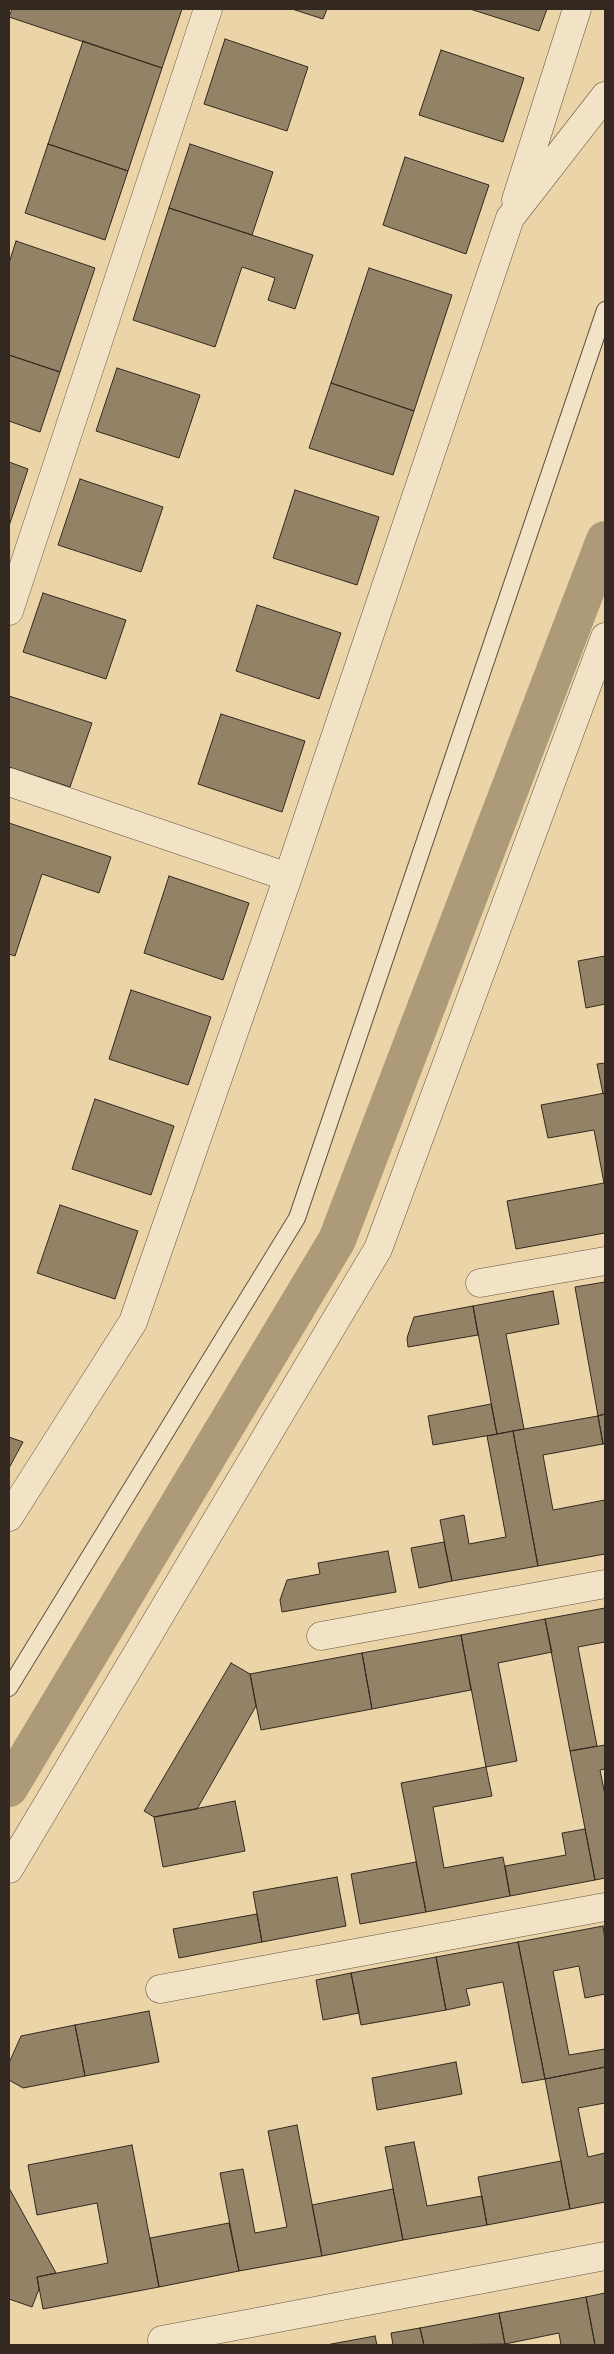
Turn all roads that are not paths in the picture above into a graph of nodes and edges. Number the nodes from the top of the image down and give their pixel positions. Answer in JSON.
{"nodes":[{"id":1,"x":208,"y":9,"type":"edge"},
{"id":2,"x":577,"y":9,"type":"edge"},
{"id":3,"x":605,"y":96,"type":"edge"},
{"id":4,"x":510,"y":218,"type":"junction"},
{"id":5,"x":605,"y":310,"type":"edge"},
{"id":6,"x":9,"y":611,"type":"edge"},
{"id":7,"x":605,"y":636,"type":"edge"},
{"id":8,"x":9,"y":782,"type":"edge"},
{"id":9,"x":288,"y":877,"type":"junction"},
{"id":10,"x":605,"y":1261,"type":"edge"},
{"id":11,"x":480,"y":1283,"type":"dead end"},
{"id":12,"x":9,"y":1517,"type":"edge"},
{"id":13,"x":605,"y":1584,"type":"edge"},
{"id":14,"x":321,"y":1636,"type":"dead end"},
{"id":15,"x":9,"y":1688,"type":"edge"},
{"id":16,"x":9,"y":1868,"type":"edge"},
{"id":17,"x":605,"y":1907,"type":"edge"},
{"id":18,"x":160,"y":1989,"type":"dead end"},
{"id":19,"x":605,"y":2256,"type":"edge"},
{"id":20,"x":162,"y":2340,"type":"dead end"}],
"edges":[{"from":1,"to":6,"type":"street"},
{"from":2,"to":4,"type":"street"},
{"from":3,"to":4,"type":"street"},
{"from":4,"to":9,"type":"street"},
{"from":5,"to":15,"type":"lane"},
{"from":7,"to":16,"type":"street"},
{"from":8,"to":9,"type":"street"},
{"from":9,"to":12,"type":"street"},
{"from":10,"to":11,"type":"street"},
{"from":13,"to":14,"type":"street"},
{"from":17,"to":18,"type":"street"},
{"from":19,"to":20,"type":"street"}]}
